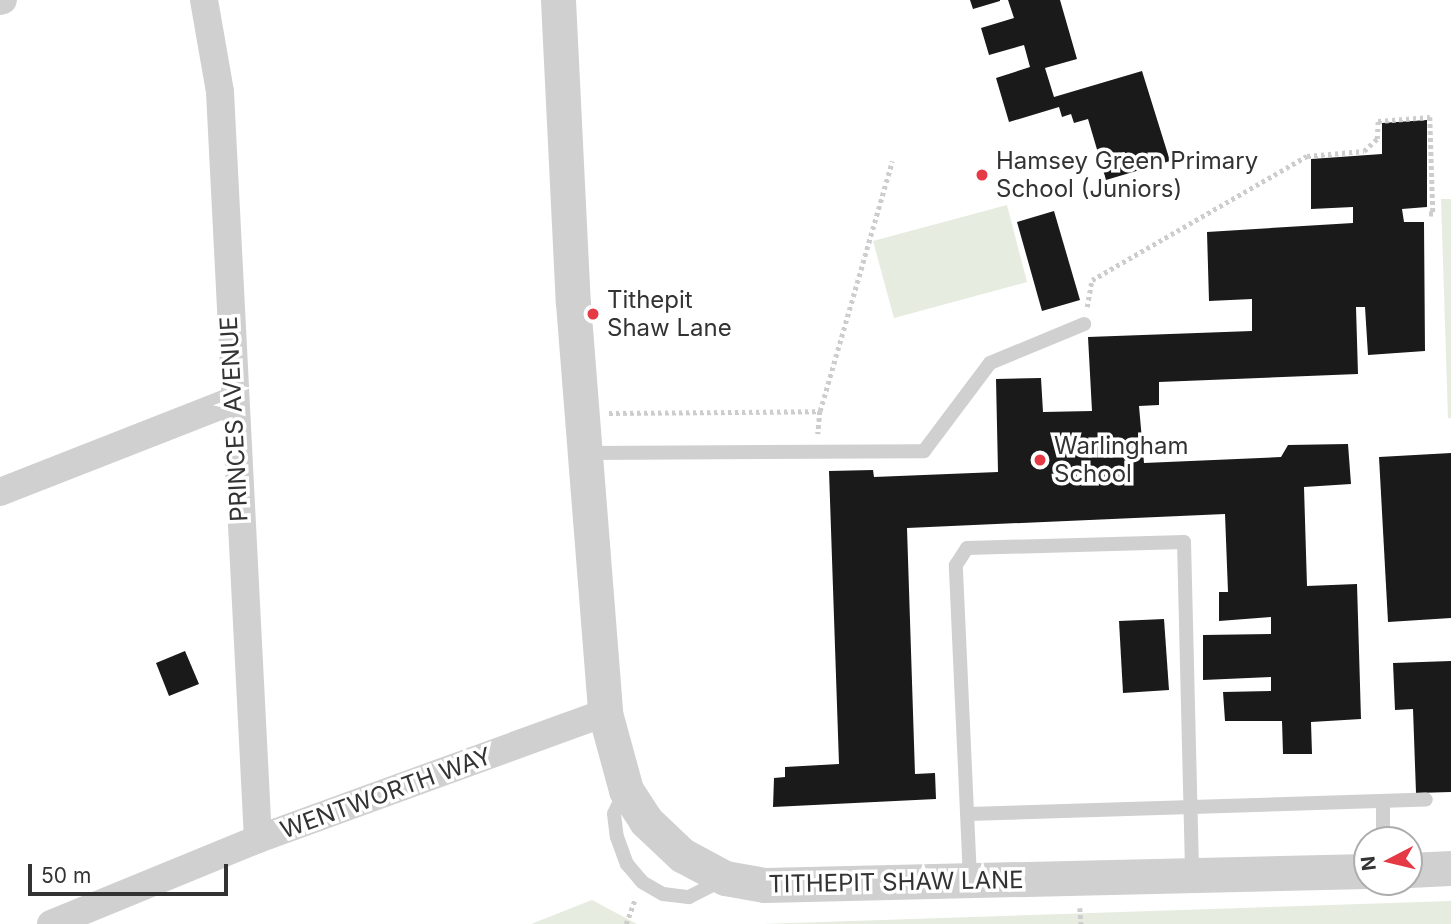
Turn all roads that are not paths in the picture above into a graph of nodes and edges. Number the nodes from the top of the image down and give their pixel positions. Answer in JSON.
{"nodes":[{"id":1,"x":204,"y":0,"type":"edge"},
{"id":2,"x":558,"y":0,"type":"edge"},
{"id":3,"x":1084,"y":324,"type":"road end"},
{"id":4,"x":232,"y":401,"type":"junction"},
{"id":5,"x":587,"y":453,"type":"junction"},
{"id":6,"x":0,"y":492,"type":"edge"},
{"id":7,"x":605,"y":713,"type":"junction"},
{"id":8,"x":626,"y":790,"type":"junction"},
{"id":9,"x":1426,"y":800,"type":"dead end"},
{"id":10,"x":1383,"y":801,"type":"junction"},
{"id":11,"x":1190,"y":804,"type":"junction"},
{"id":12,"x":968,"y":814,"type":"junction"},
{"id":13,"x":1383,"y":826,"type":"edge"},
{"id":14,"x":258,"y":839,"type":"junction"},
{"id":15,"x":1451,"y":869,"type":"edge"},
{"id":16,"x":1423,"y":870,"type":"edge"},
{"id":17,"x":1353,"y":871,"type":"edge"},
{"id":18,"x":1192,"y":876,"type":"junction"},
{"id":19,"x":726,"y":878,"type":"junction"},
{"id":20,"x":970,"y":881,"type":"junction"},
{"id":21,"x":51,"y":924,"type":"edge"}],
"edges":[{"from":1,"to":4,"type":"street","name":"PRINCES AVENUE"},
{"from":2,"to":5,"type":"street","name":"TITHEPIT SHAW LANE"},
{"from":3,"to":5,"type":"lane"},
{"from":4,"to":6,"type":"street"},
{"from":4,"to":14,"type":"street","name":"PRINCES AVENUE"},
{"from":5,"to":7,"type":"street","name":"TITHEPIT SHAW LANE"},
{"from":7,"to":8,"type":"street","name":"TITHEPIT SHAW LANE"},
{"from":7,"to":14,"type":"street","name":"WENTWORTH WAY"},
{"from":8,"to":19,"type":"street","name":"TITHEPIT SHAW LANE"},
{"from":8,"to":19,"type":"lane"},
{"from":9,"to":10,"type":"lane"},
{"from":10,"to":11,"type":"lane"},
{"from":10,"to":13,"type":"lane"},
{"from":11,"to":12,"type":"lane"},
{"from":11,"to":12,"type":"lane"},
{"from":11,"to":18,"type":"lane"},
{"from":12,"to":20,"type":"lane"},
{"from":14,"to":21,"type":"street","name":"WENTWORTH WAY"},
{"from":15,"to":16,"type":"street"},
{"from":17,"to":18,"type":"street","name":"TITHEPIT SHAW LANE"},
{"from":18,"to":20,"type":"street","name":"TITHEPIT SHAW LANE"},
{"from":19,"to":20,"type":"street","name":"TITHEPIT SHAW LANE"}]}
